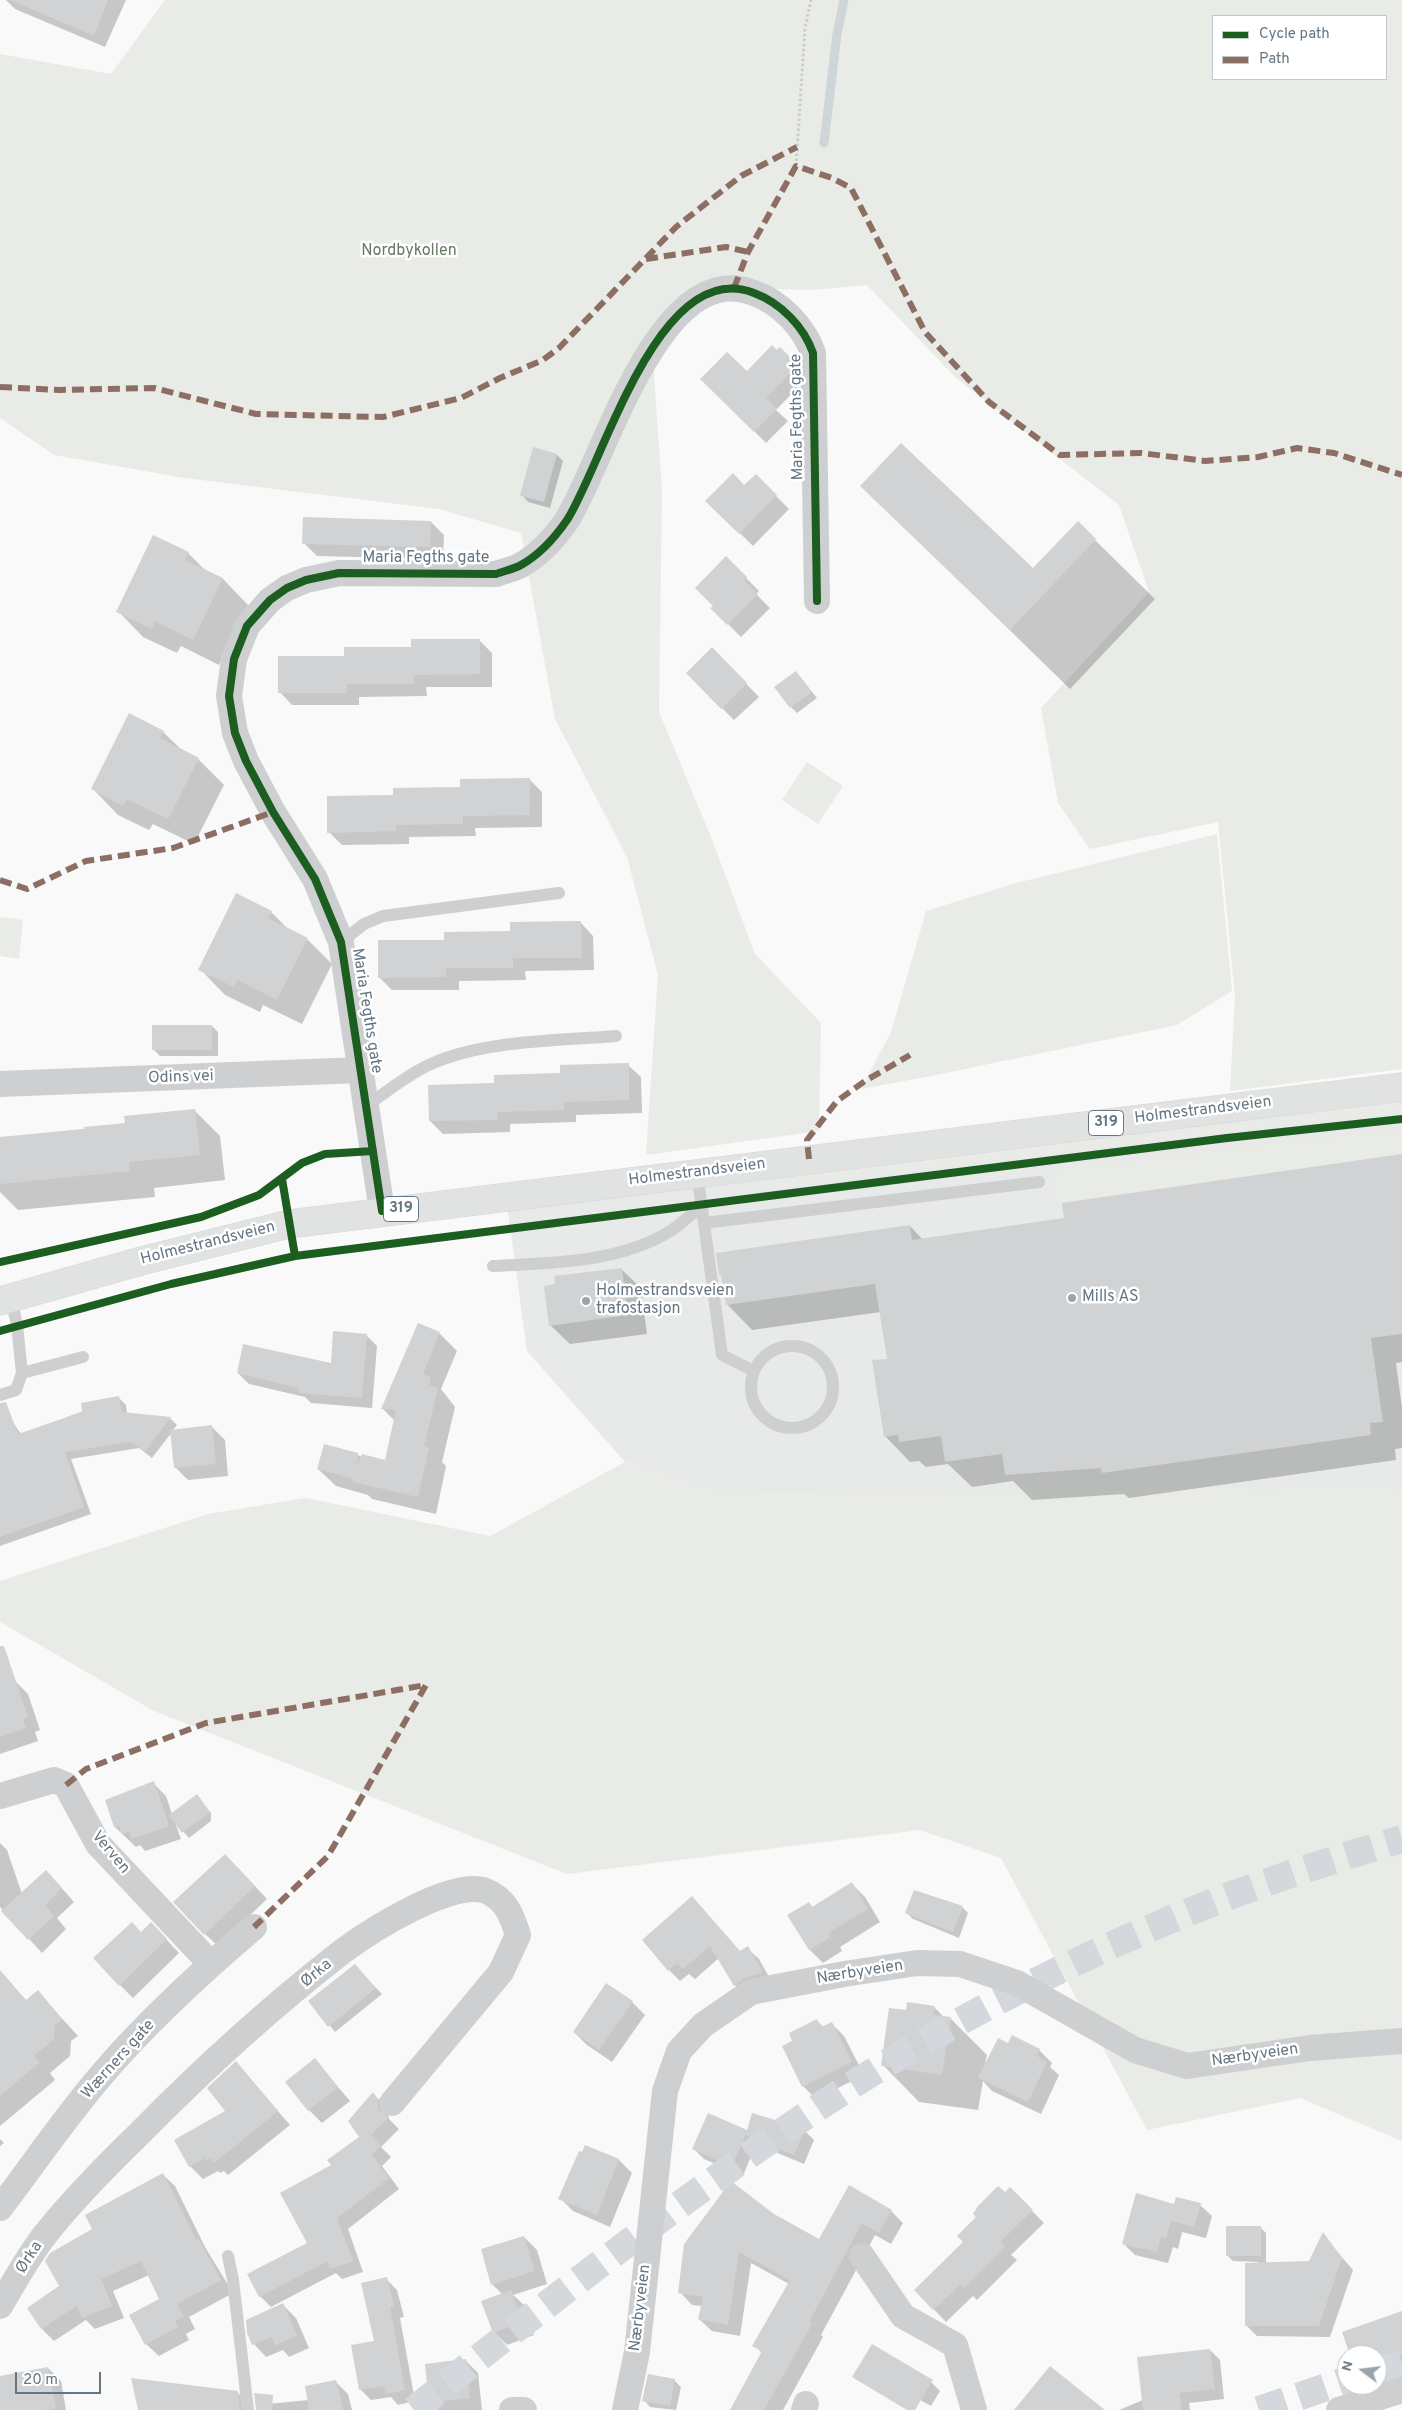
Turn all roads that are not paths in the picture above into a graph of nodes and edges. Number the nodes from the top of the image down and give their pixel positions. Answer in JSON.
{"nodes":[{"id":1,"x":817,"y":601,"type":"dead end"},
{"id":2,"x":559,"y":893,"type":"dead end"},
{"id":3,"x":341,"y":942,"type":"junction"},
{"id":4,"x":616,"y":1036,"type":"dead end"},
{"id":5,"x":361,"y":1070,"type":"junction"},
{"id":6,"x":0,"y":1084,"type":"edge"},
{"id":7,"x":1402,"y":1087,"type":"edge"},
{"id":8,"x":366,"y":1106,"type":"junction"},
{"id":9,"x":697,"y":1172,"type":"junction"},
{"id":10,"x":1040,"y":1182,"type":"dead end"},
{"id":11,"x":701,"y":1206,"type":"junction"},
{"id":12,"x":382,"y":1211,"type":"junction"},
{"id":13,"x":704,"y":1223,"type":"junction"},
{"id":14,"x":493,"y":1266,"type":"dead end"},
{"id":15,"x":6,"y":1299,"type":"edge"},
{"id":16,"x":83,"y":1356,"type":"dead end"},
{"id":17,"x":754,"y":1371,"type":"junction"},
{"id":18,"x":22,"y":1373,"type":"junction"},
{"id":19,"x":0,"y":1395,"type":"edge"},
{"id":20,"x":0,"y":1796,"type":"edge"},
{"id":21,"x":254,"y":1926,"type":"dead end"},
{"id":22,"x":211,"y":1964,"type":"junction"},
{"id":23,"x":1402,"y":2040,"type":"edge"},
{"id":24,"x":392,"y":2103,"type":"dead end"},
{"id":25,"x":0,"y":2208,"type":"edge"},
{"id":26,"x":228,"y":2256,"type":"dead end"},
{"id":27,"x":862,"y":2256,"type":"dead end"},
{"id":28,"x":0,"y":2306,"type":"edge"},
{"id":29,"x":1402,"y":2390,"type":"edge"},
{"id":30,"x":248,"y":2410,"type":"edge"},
{"id":31,"x":512,"y":2410,"type":"edge"},
{"id":32,"x":524,"y":2410,"type":"edge"},
{"id":33,"x":625,"y":2410,"type":"edge"},
{"id":34,"x":974,"y":2410,"type":"edge"},
{"id":35,"x":1339,"y":2410,"type":"edge"}],
"edges":[{"from":1,"to":3,"type":"street","name":"Maria Fegths gate"},
{"from":2,"to":3,"type":"lane"},
{"from":3,"to":5,"type":"street","name":"Maria Fegths gate"},
{"from":4,"to":8,"type":"lane"},
{"from":5,"to":6,"type":"street","name":"Odins vei"},
{"from":5,"to":8,"type":"street","name":"Maria Fegths gate"},
{"from":7,"to":9,"type":"main road","name":"Holmestrandsveien","number":"319"},
{"from":8,"to":12,"type":"street","name":"Maria Fegths gate"},
{"from":9,"to":11,"type":"lane"},
{"from":9,"to":12,"type":"main road","name":"Holmestrandsveien","number":"319"},
{"from":10,"to":13,"type":"lane"},
{"from":11,"to":13,"type":"lane"},
{"from":11,"to":14,"type":"lane"},
{"from":12,"to":15,"type":"main road","name":"Holmestrandsveien","number":"319"},
{"from":13,"to":17,"type":"lane"},
{"from":15,"to":18,"type":"lane"},
{"from":16,"to":18,"type":"lane"},
{"from":17,"to":17,"type":"lane"},
{"from":18,"to":19,"type":"lane"},
{"from":20,"to":22,"type":"street","name":"Verven"},
{"from":21,"to":22,"type":"street","name":"Wærners gate"},
{"from":22,"to":25,"type":"street","name":"Wærners gate"},
{"from":23,"to":33,"type":"street","name":"Nærbyveien"},
{"from":24,"to":28,"type":"street","name":"Ørka"},
{"from":26,"to":30,"type":"lane"},
{"from":27,"to":34,"type":"street"},
{"from":29,"to":35,"type":"street"},
{"from":31,"to":32,"type":"street"}]}
